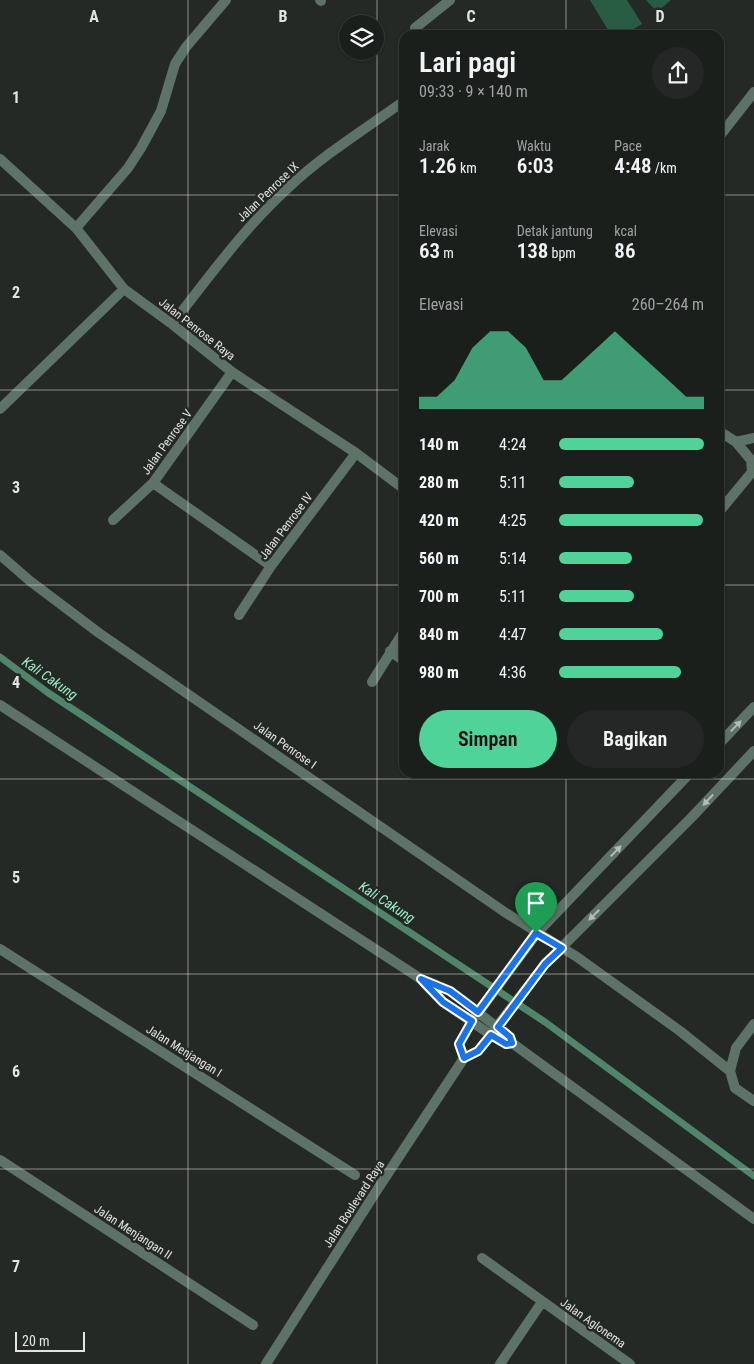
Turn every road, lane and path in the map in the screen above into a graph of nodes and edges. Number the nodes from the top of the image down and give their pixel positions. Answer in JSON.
{"nodes":[{"id":1,"x":226,"y":0,"type":"edge"},
{"id":2,"x":450,"y":0,"type":"edge"},
{"id":3,"x":415,"y":28,"type":"dead end"},
{"id":4,"x":754,"y":92,"type":"edge"},
{"id":5,"x":399,"y":105,"type":"edge"},
{"id":6,"x":724,"y":131,"type":"edge"},
{"id":7,"x":0,"y":159,"type":"edge"},
{"id":8,"x":76,"y":228,"type":"junction"},
{"id":9,"x":124,"y":289,"type":"junction"},
{"id":10,"x":172,"y":324,"type":"junction"},
{"id":11,"x":232,"y":372,"type":"junction"},
{"id":12,"x":0,"y":409,"type":"edge"},
{"id":13,"x":724,"y":434,"type":"edge"},
{"id":14,"x":754,"y":438,"type":"edge"},
{"id":15,"x":736,"y":442,"type":"junction"},
{"id":16,"x":356,"y":453,"type":"junction"},
{"id":17,"x":753,"y":460,"type":"edge"},
{"id":18,"x":154,"y":483,"type":"junction"},
{"id":19,"x":399,"y":485,"type":"edge"},
{"id":20,"x":724,"y":506,"type":"edge"},
{"id":21,"x":113,"y":520,"type":"dead end"},
{"id":22,"x":0,"y":555,"type":"edge"},
{"id":23,"x":271,"y":566,"type":"junction"},
{"id":24,"x":239,"y":615,"type":"dead end"},
{"id":25,"x":399,"y":638,"type":"edge"},
{"id":26,"x":390,"y":651,"type":"junction"},
{"id":27,"x":399,"y":657,"type":"edge"},
{"id":28,"x":372,"y":682,"type":"dead end"},
{"id":29,"x":0,"y":705,"type":"edge"},
{"id":30,"x":754,"y":707,"type":"edge"},
{"id":31,"x":724,"y":739,"type":"edge"},
{"id":32,"x":754,"y":752,"type":"edge"},
{"id":33,"x":685,"y":778,"type":"edge"},
{"id":34,"x":536,"y":933,"type":"junction"},
{"id":35,"x":562,"y":948,"type":"junction"},
{"id":36,"x":0,"y":949,"type":"edge"},
{"id":37,"x":421,"y":979,"type":"junction"},
{"id":38,"x":478,"y":1012,"type":"junction"},
{"id":39,"x":472,"y":1021,"type":"junction"},
{"id":40,"x":754,"y":1024,"type":"edge"},
{"id":41,"x":498,"y":1027,"type":"junction"},
{"id":42,"x":491,"y":1035,"type":"junction"},
{"id":43,"x":512,"y":1043,"type":"junction"},
{"id":44,"x":464,"y":1058,"type":"junction"},
{"id":45,"x":730,"y":1071,"type":"junction"},
{"id":46,"x":754,"y":1101,"type":"edge"},
{"id":47,"x":0,"y":1160,"type":"edge"},
{"id":48,"x":355,"y":1175,"type":"dead end"},
{"id":49,"x":754,"y":1219,"type":"edge"},
{"id":50,"x":482,"y":1258,"type":"dead end"},
{"id":51,"x":542,"y":1302,"type":"junction"},
{"id":52,"x":253,"y":1325,"type":"dead end"},
{"id":53,"x":266,"y":1364,"type":"edge"},
{"id":54,"x":500,"y":1364,"type":"edge"},
{"id":55,"x":630,"y":1364,"type":"edge"}],
"edges":[{"from":1,"to":8,"type":"street"},
{"from":2,"to":3,"type":"street"},
{"from":4,"to":6,"type":"street"},
{"from":5,"to":10,"type":"street","name":"Jalan Penrose IX"},
{"from":7,"to":8,"type":"street","name":"Jalan Penrose Raya"},
{"from":8,"to":9,"type":"street","name":"Jalan Penrose Raya"},
{"from":9,"to":10,"type":"street","name":"Jalan Penrose Raya"},
{"from":9,"to":12,"type":"street"},
{"from":10,"to":11,"type":"street","name":"Jalan Penrose Raya"},
{"from":11,"to":16,"type":"street","name":"Jalan Penrose Raya"},
{"from":11,"to":18,"type":"street","name":"Jalan Penrose V"},
{"from":13,"to":15,"type":"street"},
{"from":14,"to":15,"type":"street"},
{"from":15,"to":17,"type":"street"},
{"from":16,"to":19,"type":"street","name":"Jalan Penrose Raya"},
{"from":16,"to":23,"type":"street","name":"Jalan Penrose IV"},
{"from":17,"to":20,"type":"street"},
{"from":18,"to":21,"type":"street","name":"Jalan Penrose V"},
{"from":18,"to":23,"type":"street"},
{"from":22,"to":34,"type":"street","name":"Jalan Penrose I"},
{"from":23,"to":24,"type":"street","name":"Jalan Penrose IV"},
{"from":25,"to":26,"type":"street"},
{"from":26,"to":27,"type":"street"},
{"from":26,"to":28,"type":"street"},
{"from":29,"to":37,"type":"street"},
{"from":31,"to":30,"type":"street","one_way":true},
{"from":32,"to":35,"type":"street","one_way":true},
{"from":34,"to":33,"type":"street","one_way":true},
{"from":34,"to":35,"type":"street","name":"Jalan Penrose I"},
{"from":34,"to":38,"type":"street"},
{"from":35,"to":41,"type":"street"},
{"from":35,"to":45,"type":"street","name":"Jalan Penrose I"},
{"from":36,"to":48,"type":"street","name":"Jalan Menjangan I"},
{"from":37,"to":38,"type":"street"},
{"from":37,"to":39,"type":"street"},
{"from":38,"to":39,"type":"street"},
{"from":38,"to":41,"type":"street"},
{"from":39,"to":42,"type":"street"},
{"from":39,"to":44,"type":"street"},
{"from":40,"to":45,"type":"street"},
{"from":41,"to":42,"type":"street"},
{"from":41,"to":43,"type":"street"},
{"from":42,"to":43,"type":"street"},
{"from":42,"to":44,"type":"street"},
{"from":43,"to":49,"type":"street"},
{"from":44,"to":53,"type":"street","name":"Jalan Boulevard Raya"},
{"from":45,"to":46,"type":"street"},
{"from":47,"to":52,"type":"street","name":"Jalan Menjangan II"},
{"from":50,"to":51,"type":"street","name":"Jalan Aglonema"},
{"from":51,"to":54,"type":"street"},
{"from":51,"to":55,"type":"street","name":"Jalan Aglonema"}]}
